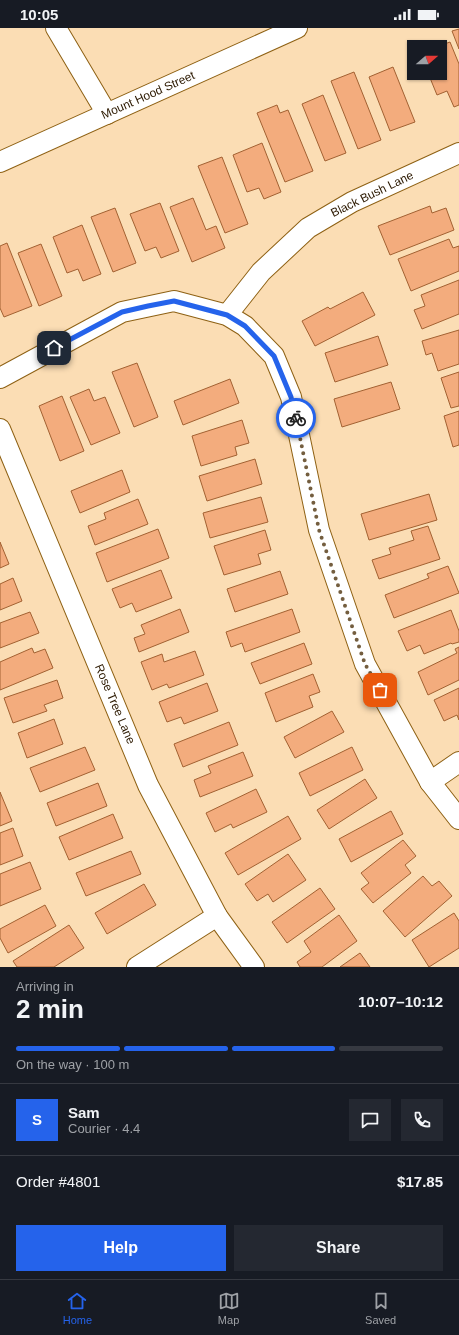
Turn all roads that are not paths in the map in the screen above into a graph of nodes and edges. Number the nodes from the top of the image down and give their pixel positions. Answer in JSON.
{"nodes":[{"id":1,"x":56,"y":28,"type":"edge"},
{"id":2,"x":297,"y":28,"type":"edge"},
{"id":3,"x":107,"y":114,"type":"junction"},
{"id":4,"x":459,"y":153,"type":"edge"},
{"id":5,"x":0,"y":162,"type":"edge"},
{"id":6,"x":227,"y":315,"type":"junction"},
{"id":7,"x":0,"y":378,"type":"edge"},
{"id":8,"x":0,"y":429,"type":"edge"},
{"id":9,"x":459,"y":762,"type":"edge"},
{"id":10,"x":430,"y":782,"type":"junction"},
{"id":11,"x":459,"y":819,"type":"edge"},
{"id":12,"x":217,"y":916,"type":"junction"},
{"id":13,"x":137,"y":967,"type":"edge"},
{"id":14,"x":254,"y":967,"type":"edge"}],
"edges":[{"from":1,"to":3,"type":"street"},
{"from":2,"to":3,"type":"street","name":"Mount Hood Street"},
{"from":3,"to":5,"type":"street","name":"Mount Hood Street"},
{"from":4,"to":6,"type":"street","name":"Black Bush Lane"},
{"from":6,"to":7,"type":"street"},
{"from":6,"to":10,"type":"street"},
{"from":8,"to":12,"type":"street","name":"Rose Tree Lane"},
{"from":9,"to":10,"type":"street"},
{"from":10,"to":11,"type":"street"},
{"from":12,"to":13,"type":"street"},
{"from":12,"to":14,"type":"street","name":"Rose Tree Lane"}]}
